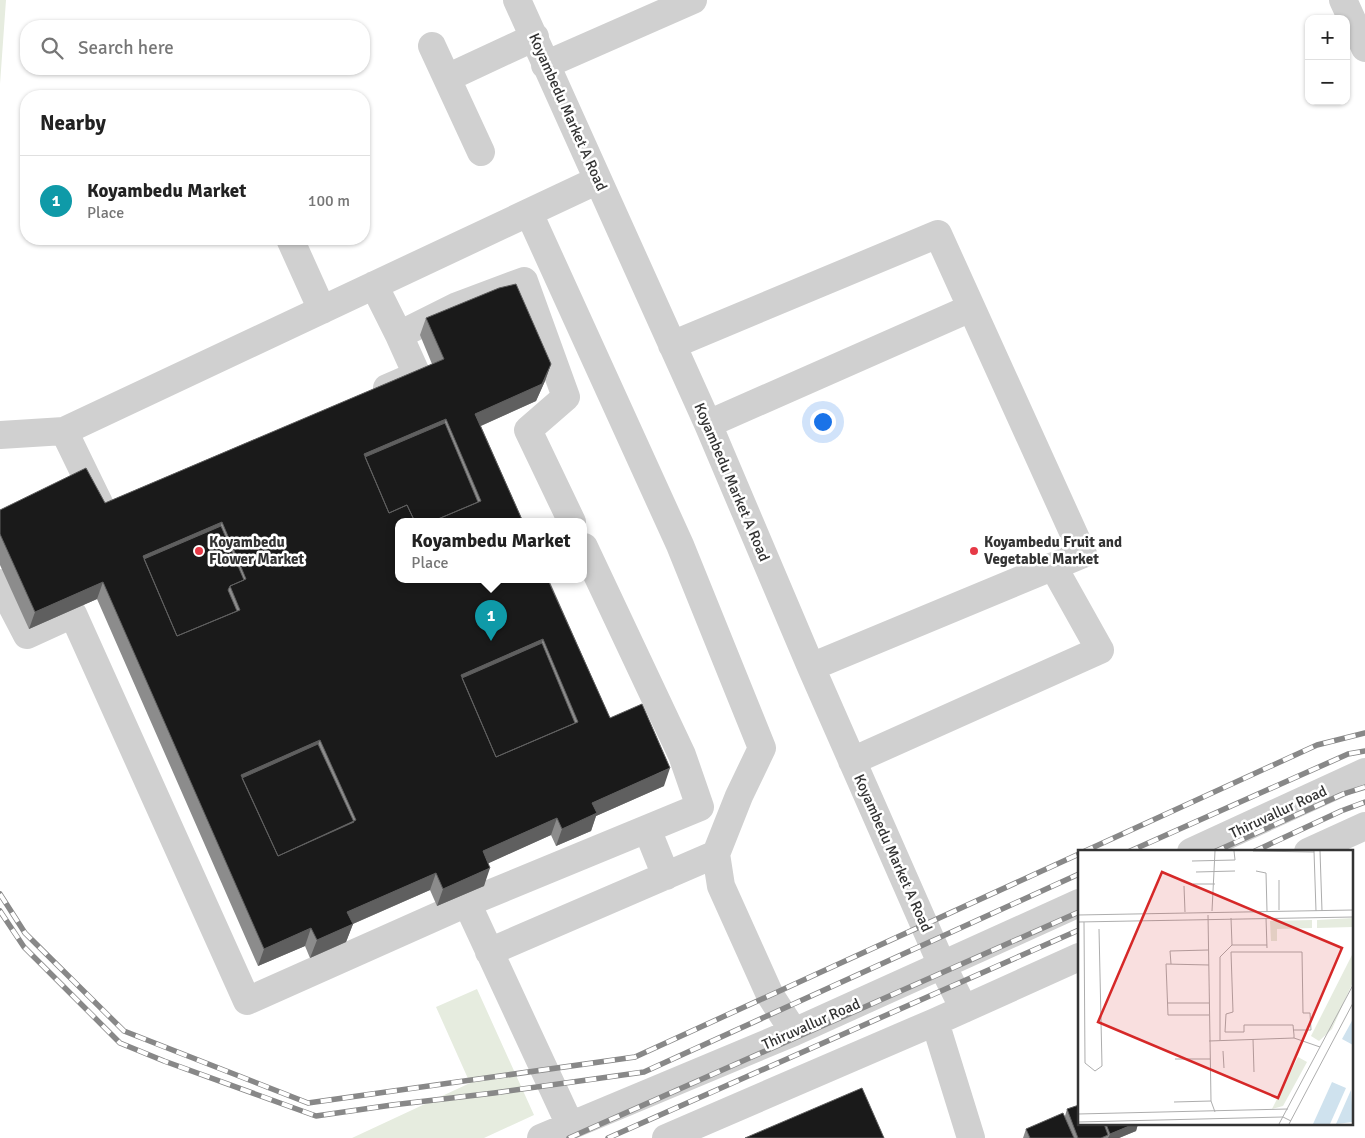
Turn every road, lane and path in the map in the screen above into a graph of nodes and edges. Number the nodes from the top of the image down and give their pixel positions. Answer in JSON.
{"nodes":[{"id":1,"x":517,"y":0,"type":"edge"},
{"id":2,"x":693,"y":0,"type":"edge"},
{"id":3,"x":1343,"y":0,"type":"edge"},
{"id":4,"x":534,"y":37,"type":"junction"},
{"id":5,"x":432,"y":46,"type":"dead end"},
{"id":6,"x":1365,"y":48,"type":"edge"},
{"id":7,"x":545,"y":65,"type":"junction"},
{"id":8,"x":447,"y":78,"type":"junction"},
{"id":9,"x":481,"y":152,"type":"dead end"},
{"id":10,"x":598,"y":180,"type":"junction"},
{"id":11,"x":530,"y":213,"type":"junction"},
{"id":12,"x":293,"y":245,"type":"edge"},
{"id":13,"x":374,"y":285,"type":"junction"},
{"id":14,"x":971,"y":308,"type":"junction"},
{"id":15,"x":322,"y":310,"type":"junction"},
{"id":16,"x":399,"y":335,"type":"junction"},
{"id":17,"x":672,"y":345,"type":"junction"},
{"id":18,"x":364,"y":398,"type":"edge"},
{"id":19,"x":708,"y":424,"type":"junction"},
{"id":20,"x":64,"y":431,"type":"junction"},
{"id":21,"x":0,"y":435,"type":"edge"},
{"id":22,"x":86,"y":477,"type":"junction"},
{"id":23,"x":60,"y":489,"type":"edge"},
{"id":24,"x":121,"y":504,"type":"edge"},
{"id":25,"x":570,"y":518,"type":"edge"},
{"id":26,"x":587,"y":553,"type":"edge"},
{"id":27,"x":1053,"y":566,"type":"junction"},
{"id":28,"x":0,"y":583,"type":"edge"},
{"id":29,"x":811,"y":667,"type":"junction"},
{"id":30,"x":852,"y":761,"type":"junction"},
{"id":31,"x":1365,"y":772,"type":"edge"},
{"id":32,"x":1365,"y":826,"type":"edge"},
{"id":33,"x":647,"y":829,"type":"junction"},
{"id":34,"x":1195,"y":850,"type":"edge"},
{"id":35,"x":1312,"y":850,"type":"edge"},
{"id":36,"x":716,"y":854,"type":"junction"},
{"id":37,"x":666,"y":876,"type":"junction"},
{"id":38,"x":467,"y":903,"type":"junction"},
{"id":39,"x":1078,"y":903,"type":"edge"},
{"id":40,"x":489,"y":952,"type":"junction"},
{"id":41,"x":1078,"y":956,"type":"edge"},
{"id":42,"x":942,"y":965,"type":"junction"},
{"id":43,"x":964,"y":1009,"type":"junction"},
{"id":44,"x":935,"y":1022,"type":"junction"},
{"id":45,"x":794,"y":1032,"type":"junction"},
{"id":46,"x":570,"y":1125,"type":"junction"},
{"id":47,"x":541,"y":1138,"type":"edge"},
{"id":48,"x":666,"y":1138,"type":"edge"},
{"id":49,"x":971,"y":1138,"type":"edge"}],
"edges":[{"from":1,"to":4,"type":"street","name":"Koyambedu Market A Road"},
{"from":2,"to":7,"type":"street"},
{"from":3,"to":6,"type":"street"},
{"from":4,"to":7,"type":"street","name":"Koyambedu Market A Road"},
{"from":4,"to":8,"type":"street"},
{"from":5,"to":8,"type":"street"},
{"from":7,"to":10,"type":"street","name":"Koyambedu Market A Road"},
{"from":8,"to":9,"type":"street"},
{"from":10,"to":11,"type":"street"},
{"from":10,"to":17,"type":"street","name":"Koyambedu Market A Road"},
{"from":11,"to":13,"type":"street"},
{"from":11,"to":36,"type":"street"},
{"from":12,"to":15,"type":"street"},
{"from":13,"to":15,"type":"street"},
{"from":13,"to":16,"type":"street"},
{"from":14,"to":17,"type":"street"},
{"from":14,"to":19,"type":"street"},
{"from":14,"to":27,"type":"street"},
{"from":15,"to":20,"type":"street"},
{"from":16,"to":18,"type":"street"},
{"from":16,"to":25,"type":"street"},
{"from":17,"to":19,"type":"street","name":"Koyambedu Market A Road"},
{"from":19,"to":29,"type":"street","name":"Koyambedu Market A Road"},
{"from":20,"to":21,"type":"street"},
{"from":20,"to":22,"type":"street"},
{"from":22,"to":23,"type":"street"},
{"from":22,"to":24,"type":"street"},
{"from":26,"to":33,"type":"street"},
{"from":27,"to":29,"type":"street"},
{"from":27,"to":30,"type":"street"},
{"from":28,"to":38,"type":"street"},
{"from":29,"to":30,"type":"street","name":"Koyambedu Market A Road"},
{"from":30,"to":42,"type":"street","name":"Koyambedu Market A Road"},
{"from":31,"to":34,"type":"street","name":"Thiruvallur Road"},
{"from":32,"to":35,"type":"street"},
{"from":33,"to":37,"type":"street"},
{"from":33,"to":38,"type":"street"},
{"from":36,"to":37,"type":"street"},
{"from":36,"to":45,"type":"street"},
{"from":37,"to":40,"type":"street"},
{"from":38,"to":40,"type":"street"},
{"from":39,"to":42,"type":"street","name":"Thiruvallur Road"},
{"from":40,"to":46,"type":"street"},
{"from":41,"to":43,"type":"street"},
{"from":42,"to":43,"type":"street","name":"Koyambedu Market A Road"},
{"from":42,"to":45,"type":"street","name":"Thiruvallur Road"},
{"from":43,"to":44,"type":"street"},
{"from":44,"to":48,"type":"street"},
{"from":44,"to":49,"type":"street"},
{"from":45,"to":46,"type":"street","name":"Thiruvallur Road"},
{"from":46,"to":47,"type":"street","name":"Thiruvallur Road"}]}
